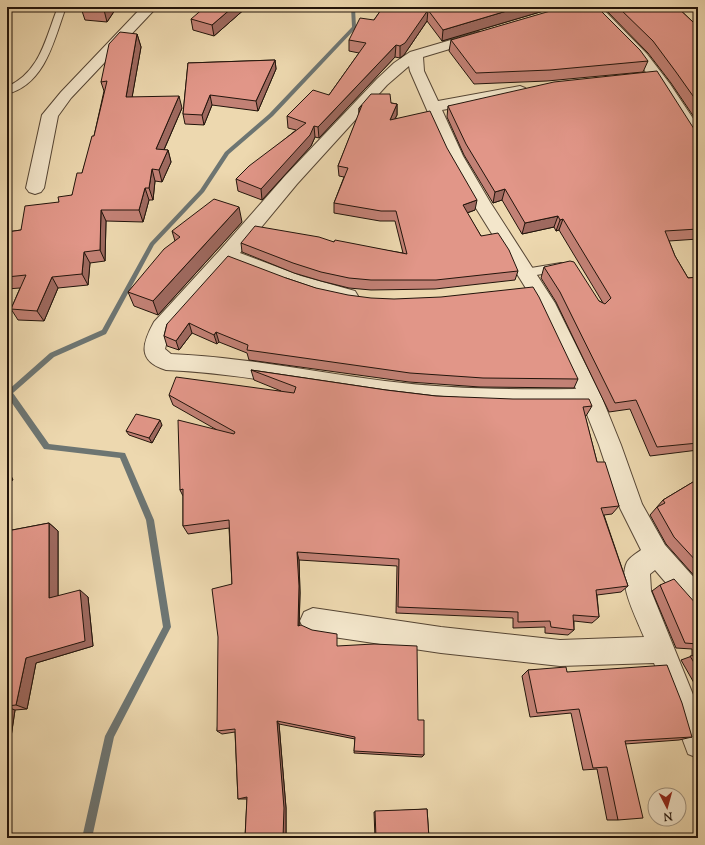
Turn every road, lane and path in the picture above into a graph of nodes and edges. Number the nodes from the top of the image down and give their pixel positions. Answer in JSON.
{"nodes":[{"id":1,"x":62,"y":7,"type":"edge"},
{"id":2,"x":150,"y":7,"type":"edge"},
{"id":3,"x":593,"y":7,"type":"edge"},
{"id":4,"x":493,"y":32,"type":"edge"},
{"id":5,"x":415,"y":56,"type":"junction"},
{"id":6,"x":656,"y":76,"type":"junction"},
{"id":7,"x":641,"y":78,"type":"edge"},
{"id":8,"x":534,"y":89,"type":"edge"},
{"id":9,"x":7,"y":91,"type":"edge"},
{"id":10,"x":432,"y":107,"type":"junction"},
{"id":11,"x":698,"y":139,"type":"edge"},
{"id":12,"x":35,"y":188,"type":"dead end"},
{"id":13,"x":227,"y":255,"type":"junction"},
{"id":14,"x":575,"y":269,"type":"edge"},
{"id":15,"x":530,"y":280,"type":"junction"},
{"id":16,"x":512,"y":289,"type":"edge"},
{"id":17,"x":362,"y":297,"type":"edge"},
{"id":18,"x":591,"y":398,"type":"junction"},
{"id":19,"x":656,"y":553,"type":"junction"},
{"id":20,"x":698,"y":601,"type":"edge"},
{"id":21,"x":313,"y":622,"type":"dead end"},
{"id":22,"x":661,"y":650,"type":"junction"},
{"id":23,"x":698,"y":744,"type":"edge"}],
"edges":[{"from":1,"to":9,"type":"lane"},
{"from":2,"to":12,"type":"street"},
{"from":3,"to":6,"type":"street"},
{"from":4,"to":5,"type":"street"},
{"from":5,"to":10,"type":"street"},
{"from":5,"to":13,"type":"street"},
{"from":6,"to":7,"type":"street"},
{"from":6,"to":11,"type":"street"},
{"from":8,"to":10,"type":"street"},
{"from":10,"to":15,"type":"street"},
{"from":13,"to":17,"type":"street"},
{"from":13,"to":18,"type":"street"},
{"from":14,"to":15,"type":"lane"},
{"from":15,"to":16,"type":"street"},
{"from":15,"to":18,"type":"street"},
{"from":18,"to":19,"type":"street"},
{"from":19,"to":20,"type":"street"},
{"from":19,"to":22,"type":"street"},
{"from":21,"to":22,"type":"street"},
{"from":22,"to":23,"type":"street"}]}
